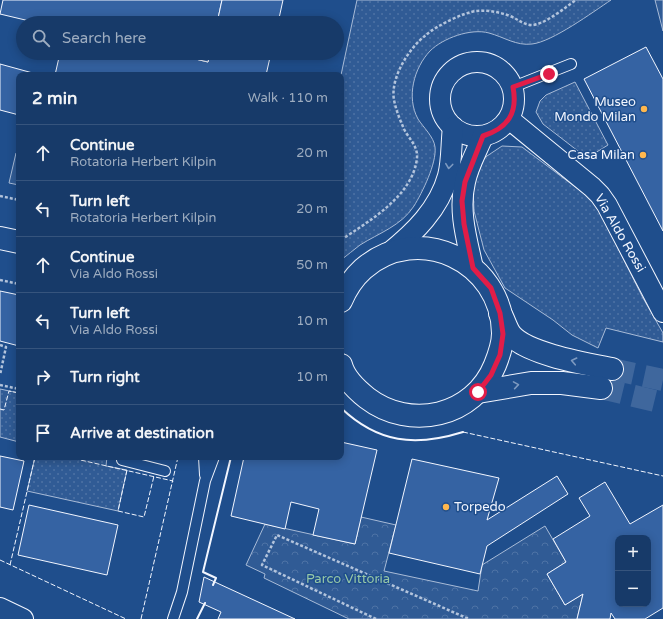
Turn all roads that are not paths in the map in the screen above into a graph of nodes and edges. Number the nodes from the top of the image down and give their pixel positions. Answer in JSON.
{"nodes":[{"id":1,"x":571,"y":64,"type":"dead end"},
{"id":2,"x":513,"y":87,"type":"junction"},
{"id":3,"x":509,"y":119,"type":"junction"},
{"id":4,"x":452,"y":127,"type":"junction"},
{"id":5,"x":483,"y":136,"type":"junction"},
{"id":6,"x":0,"y":238,"type":"edge"},
{"id":7,"x":16,"y":241,"type":"edge"},
{"id":8,"x":389,"y":253,"type":"junction"},
{"id":9,"x":473,"y":268,"type":"junction"},
{"id":10,"x":344,"y":293,"type":"edge"},
{"id":11,"x":663,"y":312,"type":"edge"},
{"id":12,"x":500,"y":313,"type":"junction"},
{"id":13,"x":612,"y":369,"type":"tunnel mouth"},
{"id":14,"x":344,"y":370,"type":"edge"},
{"id":15,"x":601,"y":388,"type":"tunnel mouth"},
{"id":16,"x":478,"y":392,"type":"junction"},
{"id":17,"x":122,"y":460,"type":"dead end"},
{"id":18,"x":204,"y":460,"type":"edge"},
{"id":19,"x":213,"y":460,"type":"edge"},
{"id":20,"x":165,"y":471,"type":"dead end"},
{"id":21,"x":205,"y":480,"type":"junction"},
{"id":22,"x":0,"y":608,"type":"edge"},
{"id":23,"x":23,"y":619,"type":"edge"},
{"id":24,"x":173,"y":619,"type":"edge"}],
"edges":[{"from":1,"to":2,"type":"lane"},
{"from":2,"to":3,"type":"street"},
{"from":2,"to":4,"type":"street"},
{"from":3,"to":5,"type":"street"},
{"from":3,"to":11,"type":"street","name":"Via Aldo Rossi"},
{"from":4,"to":5,"type":"street"},
{"from":4,"to":8,"type":"street","one_way":true},
{"from":5,"to":9,"type":"street"},
{"from":6,"to":7,"type":"main road"},
{"from":8,"to":9,"type":"main road"},
{"from":8,"to":10,"type":"main road"},
{"from":9,"to":12,"type":"main road"},
{"from":13,"to":12,"type":"main road","one_way":true},
{"from":12,"to":16,"type":"main road"},
{"from":14,"to":16,"type":"main road"},
{"from":16,"to":15,"type":"main road","one_way":true},
{"from":17,"to":20,"type":"lane"},
{"from":18,"to":21,"type":"lane"},
{"from":19,"to":21,"type":"lane"},
{"from":21,"to":24,"type":"lane"},
{"from":22,"to":23,"type":"street"}]}
